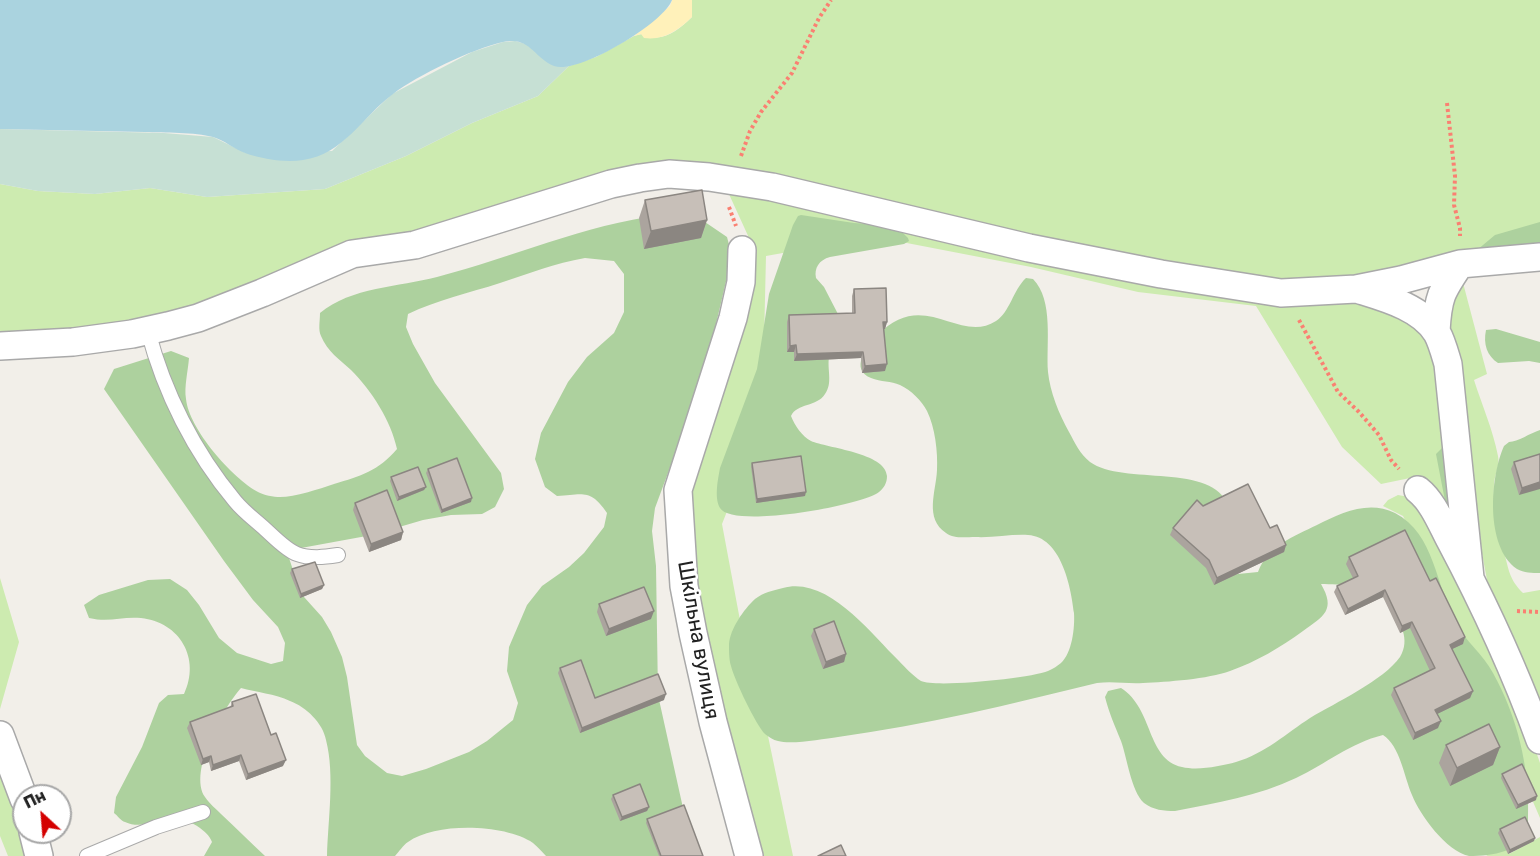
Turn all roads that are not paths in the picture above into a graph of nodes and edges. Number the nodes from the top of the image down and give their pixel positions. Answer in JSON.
{"nodes":[{"id":1,"x":742,"y":250,"type":"road end"},
{"id":2,"x":1540,"y":257,"type":"edge"},
{"id":3,"x":1460,"y":264,"type":"junction"},
{"id":4,"x":1356,"y":289,"type":"junction"},
{"id":5,"x":148,"y":331,"type":"junction"},
{"id":6,"x":1436,"y":331,"type":"junction"},
{"id":7,"x":0,"y":346,"type":"edge"},
{"id":8,"x":1418,"y":490,"type":"road end"},
{"id":9,"x":338,"y":555,"type":"dead end"},
{"id":10,"x":1470,"y":578,"type":"junction"},
{"id":11,"x":0,"y":735,"type":"edge"},
{"id":12,"x":1540,"y":740,"type":"edge"},
{"id":13,"x":18,"y":784,"type":"edge"},
{"id":14,"x":203,"y":812,"type":"dead end"},
{"id":15,"x":87,"y":856,"type":"edge"},
{"id":16,"x":749,"y":856,"type":"edge"}],
"edges":[{"from":1,"to":16,"type":"street","name":"Шкільна вулиця"},
{"from":2,"to":3,"type":"street"},
{"from":3,"to":4,"type":"street"},
{"from":3,"to":6,"type":"street"},
{"from":4,"to":5,"type":"street"},
{"from":4,"to":6,"type":"street"},
{"from":5,"to":7,"type":"street"},
{"from":5,"to":9,"type":"lane"},
{"from":6,"to":10,"type":"street"},
{"from":8,"to":10,"type":"street"},
{"from":10,"to":12,"type":"street"},
{"from":11,"to":13,"type":"street"},
{"from":14,"to":15,"type":"lane"}]}
